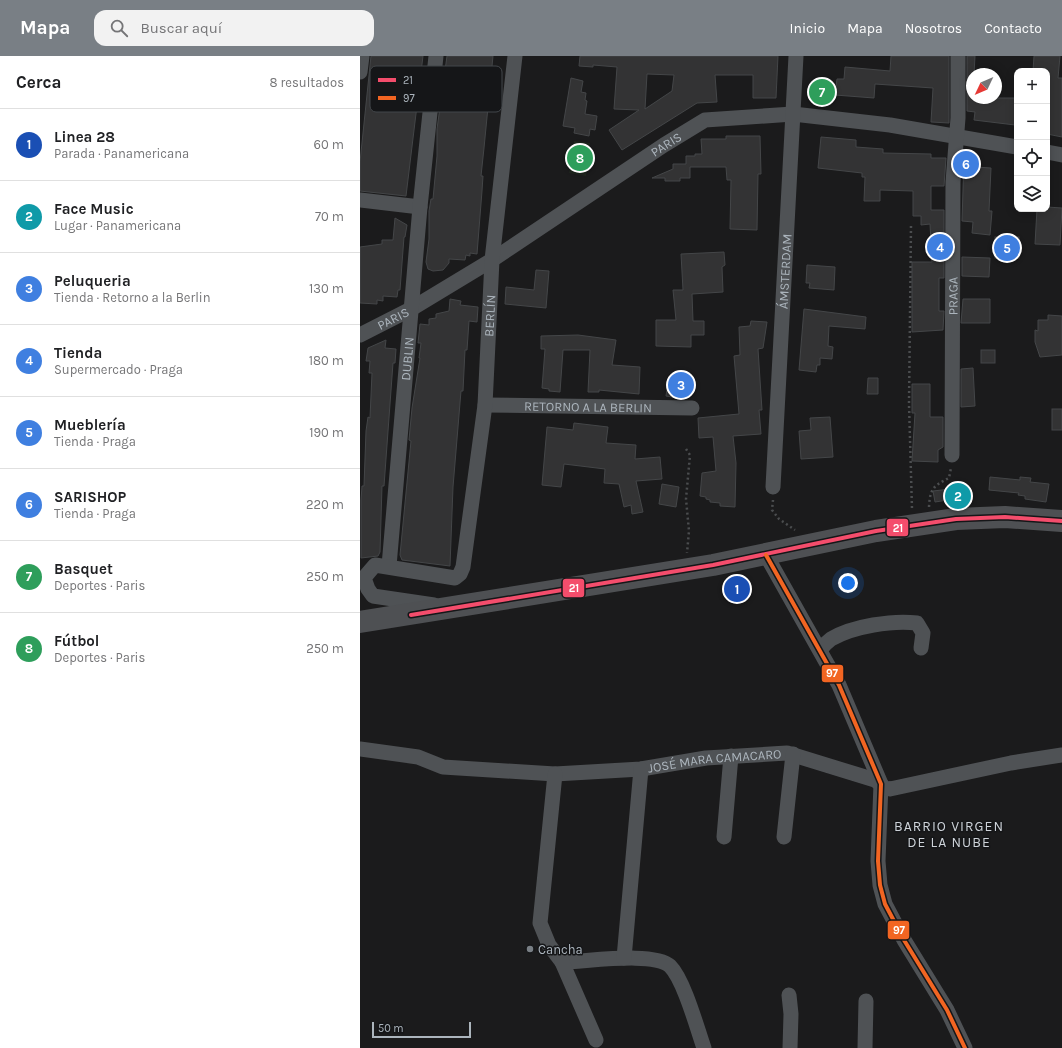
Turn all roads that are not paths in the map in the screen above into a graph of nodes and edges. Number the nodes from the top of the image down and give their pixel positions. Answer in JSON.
{"nodes":[{"id":1,"x":362,"y":56,"type":"edge"},
{"id":2,"x":436,"y":56,"type":"edge"},
{"id":3,"x":515,"y":56,"type":"edge"},
{"id":4,"x":796,"y":56,"type":"edge"},
{"id":5,"x":958,"y":56,"type":"edge"},
{"id":6,"x":435,"y":66,"type":"edge"},
{"id":7,"x":360,"y":72,"type":"edge"},
{"id":8,"x":430,"y":112,"type":"edge"},
{"id":9,"x":793,"y":114,"type":"junction"},
{"id":10,"x":956,"y":136,"type":"junction"},
{"id":11,"x":1014,"y":146,"type":"edge"},
{"id":12,"x":1050,"y":153,"type":"edge"},
{"id":13,"x":1062,"y":155,"type":"edge"},
{"id":14,"x":360,"y":200,"type":"edge"},
{"id":15,"x":420,"y":207,"type":"junction"},
{"id":16,"x":492,"y":260,"type":"junction"},
{"id":17,"x":411,"y":309,"type":"junction"},
{"id":18,"x":360,"y":335,"type":"edge"},
{"id":19,"x":485,"y":405,"type":"junction"},
{"id":20,"x":692,"y":408,"type":"dead end"},
{"id":21,"x":952,"y":456,"type":"road end"},
{"id":22,"x":773,"y":487,"type":"road end"},
{"id":23,"x":1062,"y":521,"type":"edge"},
{"id":24,"x":766,"y":555,"type":"junction"},
{"id":25,"x":389,"y":566,"type":"junction"},
{"id":26,"x":366,"y":596,"type":"edge"},
{"id":27,"x":459,"y":608,"type":"junction"},
{"id":28,"x":360,"y":622,"type":"edge"},
{"id":29,"x":921,"y":648,"type":"dead end"},
{"id":30,"x":820,"y":650,"type":"junction"},
{"id":31,"x":360,"y":749,"type":"edge"},
{"id":32,"x":794,"y":754,"type":"junction"},
{"id":33,"x":730,"y":756,"type":"junction"},
{"id":34,"x":1062,"y":756,"type":"edge"},
{"id":35,"x":641,"y":769,"type":"junction"},
{"id":36,"x":555,"y":774,"type":"junction"},
{"id":37,"x":881,"y":784,"type":"junction"},
{"id":38,"x":724,"y":837,"type":"dead end"},
{"id":39,"x":784,"y":837,"type":"dead end"},
{"id":40,"x":624,"y":958,"type":"junction"},
{"id":41,"x":562,"y":962,"type":"junction"},
{"id":42,"x":790,"y":995,"type":"dead end"},
{"id":43,"x":866,"y":1001,"type":"dead end"},
{"id":44,"x":596,"y":1040,"type":"dead end"},
{"id":45,"x":704,"y":1048,"type":"edge"},
{"id":46,"x":790,"y":1048,"type":"edge"},
{"id":47,"x":865,"y":1048,"type":"edge"},
{"id":48,"x":965,"y":1048,"type":"edge"}],
"edges":[{"from":1,"to":7,"type":"street"},
{"from":2,"to":6,"type":"street","name":"DUBLIN"},
{"from":3,"to":16,"type":"street","name":"BERLÍN"},
{"from":4,"to":9,"type":"street","name":"ÁMSTERDAM"},
{"from":5,"to":10,"type":"street","name":"PRAGA"},
{"from":8,"to":15,"type":"street","name":"DUBLIN"},
{"from":9,"to":10,"type":"street","name":"PARIS"},
{"from":9,"to":16,"type":"street","name":"PARIS"},
{"from":9,"to":22,"type":"street","name":"ÁMSTERDAM"},
{"from":10,"to":11,"type":"street","name":"PARIS"},
{"from":10,"to":21,"type":"street","name":"PRAGA"},
{"from":12,"to":13,"type":"street"},
{"from":14,"to":15,"type":"street"},
{"from":15,"to":17,"type":"street","name":"DUBLIN"},
{"from":16,"to":17,"type":"street","name":"PARIS"},
{"from":16,"to":19,"type":"street","name":"BERLÍN"},
{"from":17,"to":18,"type":"street","name":"PARIS"},
{"from":17,"to":25,"type":"street","name":"DUBLIN"},
{"from":19,"to":20,"type":"street","name":"RETORNO A LA BERLIN"},
{"from":19,"to":25,"type":"street","name":"BERLÍN"},
{"from":23,"to":24,"type":"main road"},
{"from":24,"to":27,"type":"main road"},
{"from":24,"to":30,"type":"street"},
{"from":25,"to":26,"type":"street"},
{"from":26,"to":27,"type":"street"},
{"from":27,"to":28,"type":"main road"},
{"from":29,"to":30,"type":"street"},
{"from":30,"to":37,"type":"street"},
{"from":31,"to":36,"type":"street","name":"JOSÉ MARA CAMACARO"},
{"from":32,"to":33,"type":"street","name":"JOSÉ MARA CAMACARO"},
{"from":32,"to":37,"type":"street","name":"JOSÉ MARA CAMACARO"},
{"from":32,"to":39,"type":"street"},
{"from":33,"to":35,"type":"street","name":"JOSÉ MARA CAMACARO"},
{"from":33,"to":38,"type":"street"},
{"from":34,"to":37,"type":"street","name":"JOSÉ MARA CAMACARO"},
{"from":35,"to":36,"type":"street","name":"JOSÉ MARA CAMACARO"},
{"from":35,"to":40,"type":"street"},
{"from":36,"to":41,"type":"street"},
{"from":37,"to":48,"type":"street"},
{"from":40,"to":41,"type":"street"},
{"from":40,"to":45,"type":"street"},
{"from":41,"to":44,"type":"street"},
{"from":42,"to":46,"type":"street"},
{"from":43,"to":47,"type":"street"}]}
